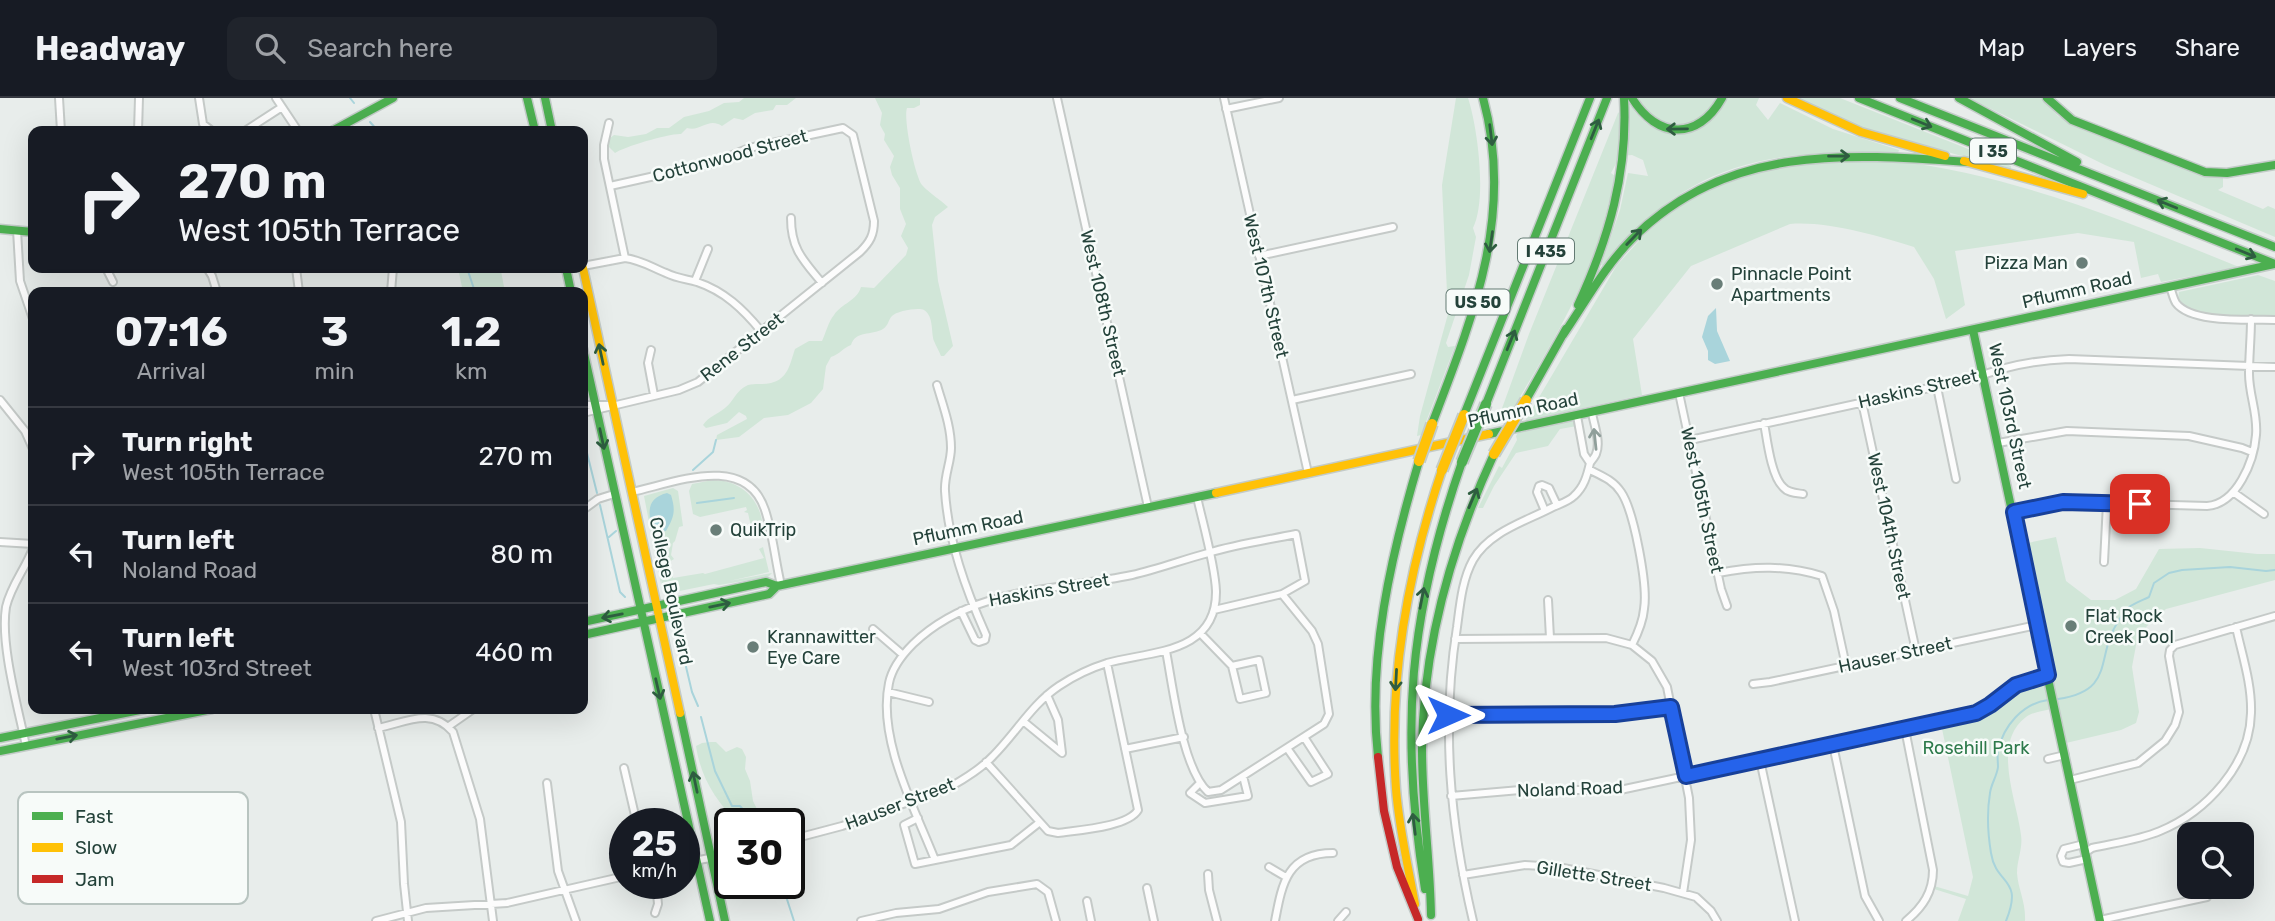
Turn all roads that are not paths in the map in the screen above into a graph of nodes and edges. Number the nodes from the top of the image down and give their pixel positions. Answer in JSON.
{"nodes":[{"id":1,"x":60,"y":98,"type":"edge"},
{"id":2,"x":139,"y":98,"type":"edge"},
{"id":3,"x":199,"y":98,"type":"edge"},
{"id":4,"x":276,"y":98,"type":"edge"},
{"id":5,"x":393,"y":98,"type":"edge"},
{"id":6,"x":527,"y":98,"type":"edge"},
{"id":7,"x":545,"y":98,"type":"edge"},
{"id":8,"x":1057,"y":98,"type":"edge"},
{"id":9,"x":1224,"y":98,"type":"edge"},
{"id":10,"x":1279,"y":98,"type":"edge"},
{"id":11,"x":1483,"y":98,"type":"edge"},
{"id":12,"x":1590,"y":98,"type":"edge"},
{"id":13,"x":1607,"y":98,"type":"edge"},
{"id":14,"x":1623,"y":98,"type":"edge"},
{"id":15,"x":1632,"y":98,"type":"edge"},
{"id":16,"x":1722,"y":98,"type":"edge"},
{"id":17,"x":1787,"y":98,"type":"edge"},
{"id":18,"x":1859,"y":98,"type":"edge"},
{"id":19,"x":1900,"y":98,"type":"edge"},
{"id":20,"x":1959,"y":98,"type":"edge"},
{"id":21,"x":2047,"y":98,"type":"edge"},
{"id":22,"x":282,"y":107,"type":"junction"},
{"id":23,"x":1226,"y":109,"type":"junction"},
{"id":24,"x":609,"y":122,"type":"dead end"},
{"id":25,"x":61,"y":126,"type":"edge"},
{"id":26,"x":138,"y":126,"type":"edge"},
{"id":27,"x":206,"y":126,"type":"edge"},
{"id":28,"x":253,"y":126,"type":"edge"},
{"id":29,"x":295,"y":126,"type":"edge"},
{"id":30,"x":341,"y":126,"type":"edge"},
{"id":31,"x":534,"y":126,"type":"edge"},
{"id":32,"x":551,"y":126,"type":"edge"},
{"id":33,"x":850,"y":131,"type":"joint"},
{"id":34,"x":1968,"y":162,"type":"junction"},
{"id":35,"x":2275,"y":165,"type":"edge"},
{"id":36,"x":2112,"y":182,"type":"junction"},
{"id":37,"x":610,"y":186,"type":"junction"},
{"id":38,"x":2126,"y":205,"type":"junction"},
{"id":39,"x":791,"y":218,"type":"dead end"},
{"id":40,"x":1393,"y":227,"type":"dead end"},
{"id":41,"x":0,"y":229,"type":"edge"},
{"id":42,"x":18,"y":230,"type":"junction"},
{"id":43,"x":28,"y":231,"type":"edge"},
{"id":44,"x":2275,"y":247,"type":"edge"},
{"id":45,"x":708,"y":249,"type":"dead end"},
{"id":46,"x":1259,"y":256,"type":"junction"},
{"id":47,"x":625,"y":258,"type":"junction"},
{"id":48,"x":2275,"y":264,"type":"edge"},
{"id":49,"x":588,"y":266,"type":"edge"},
{"id":50,"x":108,"y":273,"type":"edge"},
{"id":51,"x":695,"y":281,"type":"junction"},
{"id":52,"x":113,"y":282,"type":"dead end"},
{"id":53,"x":822,"y":283,"type":"junction"},
{"id":54,"x":2170,"y":287,"type":"junction"},
{"id":55,"x":588,"y":291,"type":"edge"},
{"id":56,"x":28,"y":304,"type":"edge"},
{"id":57,"x":2251,"y":319,"type":"junction"},
{"id":58,"x":2275,"y":320,"type":"edge"},
{"id":59,"x":1973,"y":330,"type":"junction"},
{"id":60,"x":761,"y":331,"type":"junction"},
{"id":61,"x":1563,"y":335,"type":"junction"},
{"id":62,"x":651,"y":350,"type":"dead end"},
{"id":63,"x":2249,"y":366,"type":"junction"},
{"id":64,"x":2275,"y":367,"type":"edge"},
{"id":65,"x":1411,"y":374,"type":"dead end"},
{"id":66,"x":1984,"y":375,"type":"junction"},
{"id":67,"x":588,"y":385,"type":"edge"},
{"id":68,"x":937,"y":385,"type":"dead end"},
{"id":69,"x":1937,"y":387,"type":"junction"},
{"id":70,"x":1679,"y":393,"type":"junction"},
{"id":71,"x":654,"y":395,"type":"junction"},
{"id":72,"x":0,"y":400,"type":"edge"},
{"id":73,"x":1292,"y":400,"type":"junction"},
{"id":74,"x":1862,"y":402,"type":"junction"},
{"id":75,"x":612,"y":405,"type":"junction"},
{"id":76,"x":591,"y":406,"type":"edge"},
{"id":77,"x":1592,"y":413,"type":"junction"},
{"id":78,"x":1577,"y":416,"type":"junction"},
{"id":79,"x":1764,"y":423,"type":"junction"},
{"id":80,"x":28,"y":438,"type":"edge"},
{"id":81,"x":1690,"y":439,"type":"junction"},
{"id":82,"x":1998,"y":443,"type":"junction"},
{"id":83,"x":2252,"y":452,"type":"junction"},
{"id":84,"x":1590,"y":467,"type":"junction"},
{"id":85,"x":1308,"y":473,"type":"junction"},
{"id":86,"x":1956,"y":479,"type":"dead end"},
{"id":87,"x":632,"y":492,"type":"junction"},
{"id":88,"x":2233,"y":492,"type":"junction"},
{"id":89,"x":1803,"y":494,"type":"dead end"},
{"id":90,"x":614,"y":495,"type":"junction"},
{"id":91,"x":1197,"y":497,"type":"junction"},
{"id":92,"x":2107,"y":503,"type":"junction"},
{"id":93,"x":1557,"y":505,"type":"junction"},
{"id":94,"x":588,"y":506,"type":"edge"},
{"id":95,"x":1148,"y":507,"type":"junction"},
{"id":96,"x":1545,"y":511,"type":"junction"},
{"id":97,"x":2014,"y":512,"type":"junction"},
{"id":98,"x":2264,"y":514,"type":"dead end"},
{"id":99,"x":0,"y":542,"type":"edge"},
{"id":100,"x":28,"y":545,"type":"edge"},
{"id":101,"x":956,"y":549,"type":"junction"},
{"id":102,"x":1209,"y":552,"type":"junction"},
{"id":103,"x":28,"y":556,"type":"edge"},
{"id":104,"x":2104,"y":562,"type":"dead end"},
{"id":105,"x":1718,"y":573,"type":"junction"},
{"id":106,"x":779,"y":585,"type":"junction"},
{"id":107,"x":1282,"y":594,"type":"junction"},
{"id":108,"x":1548,"y":600,"type":"dead end"},
{"id":109,"x":973,"y":604,"type":"junction"},
{"id":110,"x":657,"y":606,"type":"junction"},
{"id":111,"x":1727,"y":606,"type":"dead end"},
{"id":112,"x":640,"y":610,"type":"junction"},
{"id":113,"x":1214,"y":610,"type":"junction"},
{"id":114,"x":961,"y":611,"type":"junction"},
{"id":115,"x":2275,"y":616,"type":"edge"},
{"id":116,"x":660,"y":618,"type":"junction"},
{"id":117,"x":588,"y":621,"type":"edge"},
{"id":118,"x":643,"y":622,"type":"junction"},
{"id":119,"x":2037,"y":625,"type":"junction"},
{"id":120,"x":2236,"y":627,"type":"junction"},
{"id":121,"x":873,"y":629,"type":"dead end"},
{"id":122,"x":1200,"y":633,"type":"junction"},
{"id":123,"x":588,"y":634,"type":"edge"},
{"id":124,"x":1550,"y":638,"type":"junction"},
{"id":125,"x":1455,"y":639,"type":"junction"},
{"id":126,"x":1632,"y":645,"type":"junction"},
{"id":127,"x":1166,"y":651,"type":"junction"},
{"id":128,"x":1916,"y":651,"type":"junction"},
{"id":129,"x":902,"y":654,"type":"junction"},
{"id":130,"x":1107,"y":663,"type":"junction"},
{"id":131,"x":1232,"y":666,"type":"junction"},
{"id":132,"x":1846,"y":666,"type":"junction"},
{"id":133,"x":2048,"y":675,"type":"junction"},
{"id":134,"x":1753,"y":684,"type":"dead end"},
{"id":135,"x":888,"y":692,"type":"junction"},
{"id":136,"x":1047,"y":695,"type":"junction"},
{"id":137,"x":929,"y":702,"type":"dead end"},
{"id":138,"x":1671,"y":707,"type":"junction"},
{"id":139,"x":120,"y":714,"type":"edge"},
{"id":140,"x":187,"y":714,"type":"edge"},
{"id":141,"x":375,"y":714,"type":"edge"},
{"id":142,"x":466,"y":714,"type":"edge"},
{"id":143,"x":1448,"y":715,"type":"junction"},
{"id":144,"x":1023,"y":721,"type":"junction"},
{"id":145,"x":449,"y":726,"type":"junction"},
{"id":146,"x":378,"y":729,"type":"junction"},
{"id":147,"x":1905,"y":729,"type":"junction"},
{"id":148,"x":23,"y":733,"type":"junction"},
{"id":149,"x":1184,"y":737,"type":"junction"},
{"id":150,"x":1304,"y":737,"type":"junction"},
{"id":151,"x":0,"y":738,"type":"edge"},
{"id":152,"x":1833,"y":745,"type":"junction"},
{"id":153,"x":26,"y":746,"type":"junction"},
{"id":154,"x":1287,"y":748,"type":"junction"},
{"id":155,"x":1125,"y":749,"type":"junction"},
{"id":156,"x":0,"y":751,"type":"edge"},
{"id":157,"x":2065,"y":755,"type":"junction"},
{"id":158,"x":2048,"y":759,"type":"dead end"},
{"id":159,"x":1760,"y":760,"type":"junction"},
{"id":160,"x":986,"y":762,"type":"junction"},
{"id":161,"x":624,"y":768,"type":"dead end"},
{"id":162,"x":1243,"y":776,"type":"junction"},
{"id":163,"x":1686,"y":776,"type":"junction"},
{"id":164,"x":2070,"y":780,"type":"junction"},
{"id":165,"x":547,"y":783,"type":"dead end"},
{"id":166,"x":1199,"y":784,"type":"junction"},
{"id":167,"x":1451,"y":796,"type":"junction"},
{"id":168,"x":911,"y":800,"type":"junction"},
{"id":169,"x":634,"y":808,"type":"edge"},
{"id":170,"x":685,"y":808,"type":"edge"},
{"id":171,"x":918,"y":818,"type":"junction"},
{"id":172,"x":1040,"y":822,"type":"junction"},
{"id":173,"x":805,"y":836,"type":"edge"},
{"id":174,"x":2086,"y":852,"type":"junction"},
{"id":175,"x":1333,"y":853,"type":"dead end"},
{"id":176,"x":714,"y":857,"type":"edge"},
{"id":177,"x":711,"y":858,"type":"junction"},
{"id":178,"x":700,"y":860,"type":"edge"},
{"id":179,"x":935,"y":860,"type":"junction"},
{"id":180,"x":1269,"y":867,"type":"dead end"},
{"id":181,"x":1208,"y":874,"type":"dead end"},
{"id":182,"x":700,"y":875,"type":"edge"},
{"id":183,"x":1463,"y":875,"type":"junction"},
{"id":184,"x":1286,"y":877,"type":"junction"},
{"id":185,"x":609,"y":880,"type":"edge"},
{"id":186,"x":1147,"y":888,"type":"dead end"},
{"id":187,"x":564,"y":890,"type":"junction"},
{"id":188,"x":1683,"y":893,"type":"junction"},
{"id":189,"x":658,"y":899,"type":"edge"},
{"id":190,"x":2198,"y":899,"type":"edge"},
{"id":191,"x":1087,"y":901,"type":"dead end"},
{"id":192,"x":489,"y":905,"type":"junction"},
{"id":193,"x":407,"y":912,"type":"junction"},
{"id":194,"x":1346,"y":912,"type":"dead end"},
{"id":195,"x":655,"y":913,"type":"dead end"},
{"id":196,"x":1431,"y":918,"type":"edge"},
{"id":197,"x":1419,"y":920,"type":"edge"},
{"id":198,"x":1881,"y":920,"type":"edge"},
{"id":199,"x":2100,"y":920,"type":"edge"},
{"id":200,"x":376,"y":921,"type":"edge"},
{"id":201,"x":408,"y":921,"type":"edge"},
{"id":202,"x":493,"y":921,"type":"edge"},
{"id":203,"x":576,"y":921,"type":"edge"},
{"id":204,"x":710,"y":921,"type":"edge"},
{"id":205,"x":725,"y":921,"type":"edge"},
{"id":206,"x":862,"y":921,"type":"edge"},
{"id":207,"x":1056,"y":921,"type":"edge"},
{"id":208,"x":1091,"y":921,"type":"edge"},
{"id":209,"x":1154,"y":921,"type":"edge"},
{"id":210,"x":1217,"y":921,"type":"edge"},
{"id":211,"x":1275,"y":921,"type":"edge"},
{"id":212,"x":1338,"y":921,"type":"edge"},
{"id":213,"x":1473,"y":921,"type":"edge"},
{"id":214,"x":1717,"y":921,"type":"edge"},
{"id":215,"x":1795,"y":921,"type":"edge"},
{"id":216,"x":1906,"y":921,"type":"edge"}],
"edges":[{"from":1,"to":25,"type":"street"},
{"from":2,"to":26,"type":"street"},
{"from":3,"to":27,"type":"street"},
{"from":4,"to":22,"type":"street"},
{"from":5,"to":30,"type":"main road"},
{"from":6,"to":31,"type":"main road"},
{"from":7,"to":32,"type":"main road"},
{"from":8,"to":95,"type":"street","name":"West 108th Street"},
{"from":9,"to":23,"type":"street","name":"West 107th Street"},
{"from":10,"to":23,"type":"street"},
{"from":11,"to":197,"type":"main road","number":"US 50","one_way":true,"bridge":true},
{"from":12,"to":197,"type":"main road","number":"I 435","one_way":true,"bridge":true},
{"from":196,"to":13,"type":"main road","number":"I 435","one_way":true,"bridge":true},
{"from":14,"to":61,"type":"main road"},
{"from":16,"to":15,"type":"main road","one_way":true},
{"from":17,"to":34,"type":"main road"},
{"from":18,"to":38,"type":"main road","number":"I 35","one_way":true},
{"from":19,"to":36,"type":"main road","number":"I 35"},
{"from":20,"to":36,"type":"main road"},
{"from":21,"to":35,"type":"main road"},
{"from":22,"to":28,"type":"street"},
{"from":22,"to":29,"type":"street"},
{"from":23,"to":46,"type":"street","name":"West 107th Street"},
{"from":24,"to":37,"type":"street"},
{"from":33,"to":37,"type":"street","name":"Cottonwood Street"},
{"from":33,"to":53,"type":"street","name":"Rene Street"},
{"from":34,"to":38,"type":"main road"},
{"from":61,"to":34,"type":"main road","one_way":true},
{"from":44,"to":36,"type":"main road","number":"I 35","one_way":true},
{"from":37,"to":47,"type":"street"},
{"from":38,"to":48,"type":"main road","number":"I 35","one_way":true},
{"from":39,"to":53,"type":"street"},
{"from":40,"to":46,"type":"street"},
{"from":41,"to":42,"type":"main road"},
{"from":42,"to":43,"type":"main road"},
{"from":42,"to":56,"type":"street"},
{"from":45,"to":51,"type":"street"},
{"from":46,"to":73,"type":"street","name":"West 107th Street"},
{"from":47,"to":49,"type":"street"},
{"from":47,"to":51,"type":"street"},
{"from":48,"to":54,"type":"main road","name":"Pflumm Road"},
{"from":50,"to":52,"type":"street"},
{"from":51,"to":60,"type":"street"},
{"from":53,"to":60,"type":"street","name":"Rene Street"},
{"from":54,"to":57,"type":"street"},
{"from":54,"to":59,"type":"main road","name":"Pflumm Road"},
{"from":75,"to":55,"type":"main road","name":"College Boulevard","one_way":true},
{"from":57,"to":58,"type":"street"},
{"from":57,"to":63,"type":"street"},
{"from":59,"to":66,"type":"main road","name":"West 103rd Street"},
{"from":59,"to":70,"type":"main road","name":"Pflumm Road"},
{"from":60,"to":71,"type":"street","name":"Rene Street"},
{"from":196,"to":61,"type":"main road","one_way":true,"bridge":true},
{"from":62,"to":71,"type":"street"},
{"from":63,"to":64,"type":"street","name":"Haskins Street"},
{"from":63,"to":66,"type":"street","name":"Haskins Street"},
{"from":63,"to":83,"type":"street"},
{"from":65,"to":73,"type":"street"},
{"from":66,"to":69,"type":"street","name":"Haskins Street"},
{"from":66,"to":82,"type":"main road","name":"West 103rd Street"},
{"from":67,"to":76,"type":"main road","name":"College Boulevard"},
{"from":68,"to":101,"type":"street"},
{"from":69,"to":74,"type":"street","name":"Haskins Street"},
{"from":69,"to":86,"type":"street"},
{"from":70,"to":77,"type":"main road","name":"Pflumm Road"},
{"from":70,"to":81,"type":"street","name":"West 105th Street"},
{"from":71,"to":75,"type":"street","name":"Rene Street"},
{"from":72,"to":80,"type":"street"},
{"from":73,"to":85,"type":"street","name":"West 107th Street"},
{"from":74,"to":79,"type":"street","name":"Haskins Street"},
{"from":74,"to":128,"type":"street","name":"West 104th Street"},
{"from":75,"to":76,"type":"street","name":"Rene Street"},
{"from":75,"to":87,"type":"main road","name":"College Boulevard"},
{"from":76,"to":90,"type":"main road","name":"College Boulevard","one_way":true},
{"from":77,"to":78,"type":"main road","name":"Pflumm Road"},
{"from":84,"to":77,"type":"street","one_way":true},
{"from":78,"to":84,"type":"street"},
{"from":78,"to":85,"type":"main road","name":"Pflumm Road"},
{"from":79,"to":81,"type":"street","name":"Haskins Street"},
{"from":79,"to":89,"type":"street"},
{"from":81,"to":105,"type":"street","name":"West 105th Street"},
{"from":82,"to":83,"type":"street"},
{"from":82,"to":97,"type":"main road","name":"West 103rd Street"},
{"from":83,"to":88,"type":"street"},
{"from":84,"to":93,"type":"street"},
{"from":84,"to":126,"type":"street"},
{"from":85,"to":91,"type":"main road","name":"Pflumm Road"},
{"from":87,"to":106,"type":"street"},
{"from":87,"to":110,"type":"main road","name":"College Boulevard"},
{"from":88,"to":92,"type":"street"},
{"from":88,"to":98,"type":"street"},
{"from":90,"to":94,"type":"street"},
{"from":90,"to":112,"type":"main road","name":"College Boulevard"},
{"from":91,"to":95,"type":"main road","name":"Pflumm Road"},
{"from":91,"to":102,"type":"street"},
{"from":92,"to":97,"type":"street"},
{"from":92,"to":104,"type":"street"},
{"from":93,"to":96,"type":"street"},
{"from":93,"to":96,"type":"street"},
{"from":95,"to":101,"type":"main road","name":"Pflumm Road"},
{"from":96,"to":125,"type":"street"},
{"from":97,"to":119,"type":"main road","name":"West 103rd Street"},
{"from":99,"to":100,"type":"street"},
{"from":101,"to":106,"type":"main road","name":"Pflumm Road"},
{"from":101,"to":109,"type":"street"},
{"from":102,"to":107,"type":"street","name":"Haskins Street"},
{"from":102,"to":109,"type":"street","name":"Haskins Street"},
{"from":102,"to":113,"type":"street"},
{"from":103,"to":148,"type":"street"},
{"from":105,"to":111,"type":"street","name":"West 105th Street"},
{"from":105,"to":132,"type":"street"},
{"from":106,"to":110,"type":"main road","name":"Pflumm Road"},
{"from":116,"to":106,"type":"main road","name":"Pflumm Road","one_way":true},
{"from":107,"to":113,"type":"street"},
{"from":107,"to":150,"type":"street"},
{"from":108,"to":124,"type":"street"},
{"from":109,"to":114,"type":"street","name":"Haskins Street"},
{"from":109,"to":114,"type":"street"},
{"from":110,"to":112,"type":"main road","name":"Pflumm Road"},
{"from":110,"to":116,"type":"main road","name":"College Boulevard"},
{"from":112,"to":117,"type":"main road","name":"Pflumm Road","one_way":true},
{"from":112,"to":118,"type":"main road","name":"College Boulevard"},
{"from":113,"to":122,"type":"street","name":"Hauser Street"},
{"from":114,"to":129,"type":"street","name":"Haskins Street"},
{"from":115,"to":120,"type":"street"},
{"from":116,"to":118,"type":"main road","name":"Pflumm Road"},
{"from":177,"to":116,"type":"main road","name":"College Boulevard","one_way":true},
{"from":118,"to":123,"type":"main road","name":"Pflumm Road"},
{"from":118,"to":170,"type":"main road","name":"College Boulevard","one_way":true},
{"from":119,"to":128,"type":"street","name":"Hauser Street"},
{"from":119,"to":133,"type":"main road","name":"West 103rd Street"},
{"from":120,"to":164,"type":"street"},
{"from":120,"to":174,"type":"street"},
{"from":121,"to":129,"type":"street"},
{"from":122,"to":127,"type":"street","name":"Hauser Street"},
{"from":122,"to":131,"type":"street"},
{"from":124,"to":125,"type":"street"},
{"from":124,"to":126,"type":"street"},
{"from":125,"to":143,"type":"street"},
{"from":126,"to":138,"type":"street"},
{"from":127,"to":130,"type":"street","name":"Hauser Street"},
{"from":127,"to":149,"type":"street"},
{"from":128,"to":132,"type":"street","name":"Hauser Street"},
{"from":129,"to":135,"type":"street"},
{"from":130,"to":136,"type":"street","name":"Hauser Street"},
{"from":130,"to":155,"type":"street"},
{"from":131,"to":131,"type":"street"},
{"from":132,"to":134,"type":"street","name":"Hauser Street"},
{"from":133,"to":147,"type":"street","name":"Noland Road"},
{"from":133,"to":157,"type":"main road","name":"West 103rd Street"},
{"from":135,"to":137,"type":"street"},
{"from":135,"to":168,"type":"street"},
{"from":136,"to":144,"type":"street","name":"Hauser Street"},
{"from":136,"to":144,"type":"street"},
{"from":138,"to":143,"type":"street"},
{"from":138,"to":163,"type":"street"},
{"from":139,"to":148,"type":"main road"},
{"from":153,"to":140,"type":"main road","one_way":true},
{"from":141,"to":146,"type":"street"},
{"from":142,"to":145,"type":"street"},
{"from":143,"to":167,"type":"street"},
{"from":144,"to":160,"type":"street","name":"Hauser Street"},
{"from":145,"to":146,"type":"street"},
{"from":145,"to":192,"type":"street"},
{"from":146,"to":193,"type":"street"},
{"from":147,"to":152,"type":"street","name":"Noland Road"},
{"from":147,"to":216,"type":"street"},
{"from":148,"to":151,"type":"main road"},
{"from":148,"to":153,"type":"street"},
{"from":149,"to":155,"type":"street"},
{"from":149,"to":166,"type":"street"},
{"from":150,"to":154,"type":"street"},
{"from":150,"to":154,"type":"street"},
{"from":152,"to":159,"type":"street","name":"Noland Road"},
{"from":152,"to":198,"type":"street"},
{"from":153,"to":156,"type":"main road"},
{"from":154,"to":162,"type":"street"},
{"from":155,"to":172,"type":"street"},
{"from":157,"to":158,"type":"street"},
{"from":157,"to":164,"type":"main road","name":"West 103rd Street"},
{"from":159,"to":163,"type":"street","name":"Noland Road"},
{"from":159,"to":215,"type":"street"},
{"from":160,"to":168,"type":"street","name":"Hauser Street"},
{"from":160,"to":172,"type":"street"},
{"from":161,"to":169,"type":"street"},
{"from":162,"to":166,"type":"street"},
{"from":162,"to":166,"type":"street"},
{"from":163,"to":167,"type":"street","name":"Noland Road"},
{"from":163,"to":188,"type":"street"},
{"from":164,"to":174,"type":"main road","name":"West 103rd Street"},
{"from":165,"to":187,"type":"street"},
{"from":167,"to":183,"type":"street"},
{"from":168,"to":171,"type":"street"},
{"from":168,"to":173,"type":"street","name":"Hauser Street"},
{"from":171,"to":179,"type":"street"},
{"from":171,"to":179,"type":"street"},
{"from":172,"to":179,"type":"street"},
{"from":174,"to":199,"type":"main road","name":"West 103rd Street"},
{"from":175,"to":184,"type":"street"},
{"from":176,"to":177,"type":"street"},
{"from":177,"to":178,"type":"street"},
{"from":177,"to":205,"type":"main road","name":"College Boulevard"},
{"from":180,"to":184,"type":"street"},
{"from":181,"to":210,"type":"street"},
{"from":182,"to":204,"type":"main road","name":"College Boulevard"},
{"from":183,"to":188,"type":"street","name":"Gillette Street"},
{"from":183,"to":213,"type":"street"},
{"from":184,"to":211,"type":"street"},
{"from":185,"to":187,"type":"street"},
{"from":186,"to":209,"type":"street"},
{"from":187,"to":192,"type":"street"},
{"from":187,"to":203,"type":"street"},
{"from":188,"to":214,"type":"street"},
{"from":189,"to":195,"type":"street"},
{"from":190,"to":199,"type":"street"},
{"from":191,"to":208,"type":"street"},
{"from":192,"to":193,"type":"street"},
{"from":192,"to":202,"type":"street"},
{"from":193,"to":200,"type":"street"},
{"from":193,"to":201,"type":"street"},
{"from":194,"to":212,"type":"street"},
{"from":206,"to":207,"type":"street"}]}
